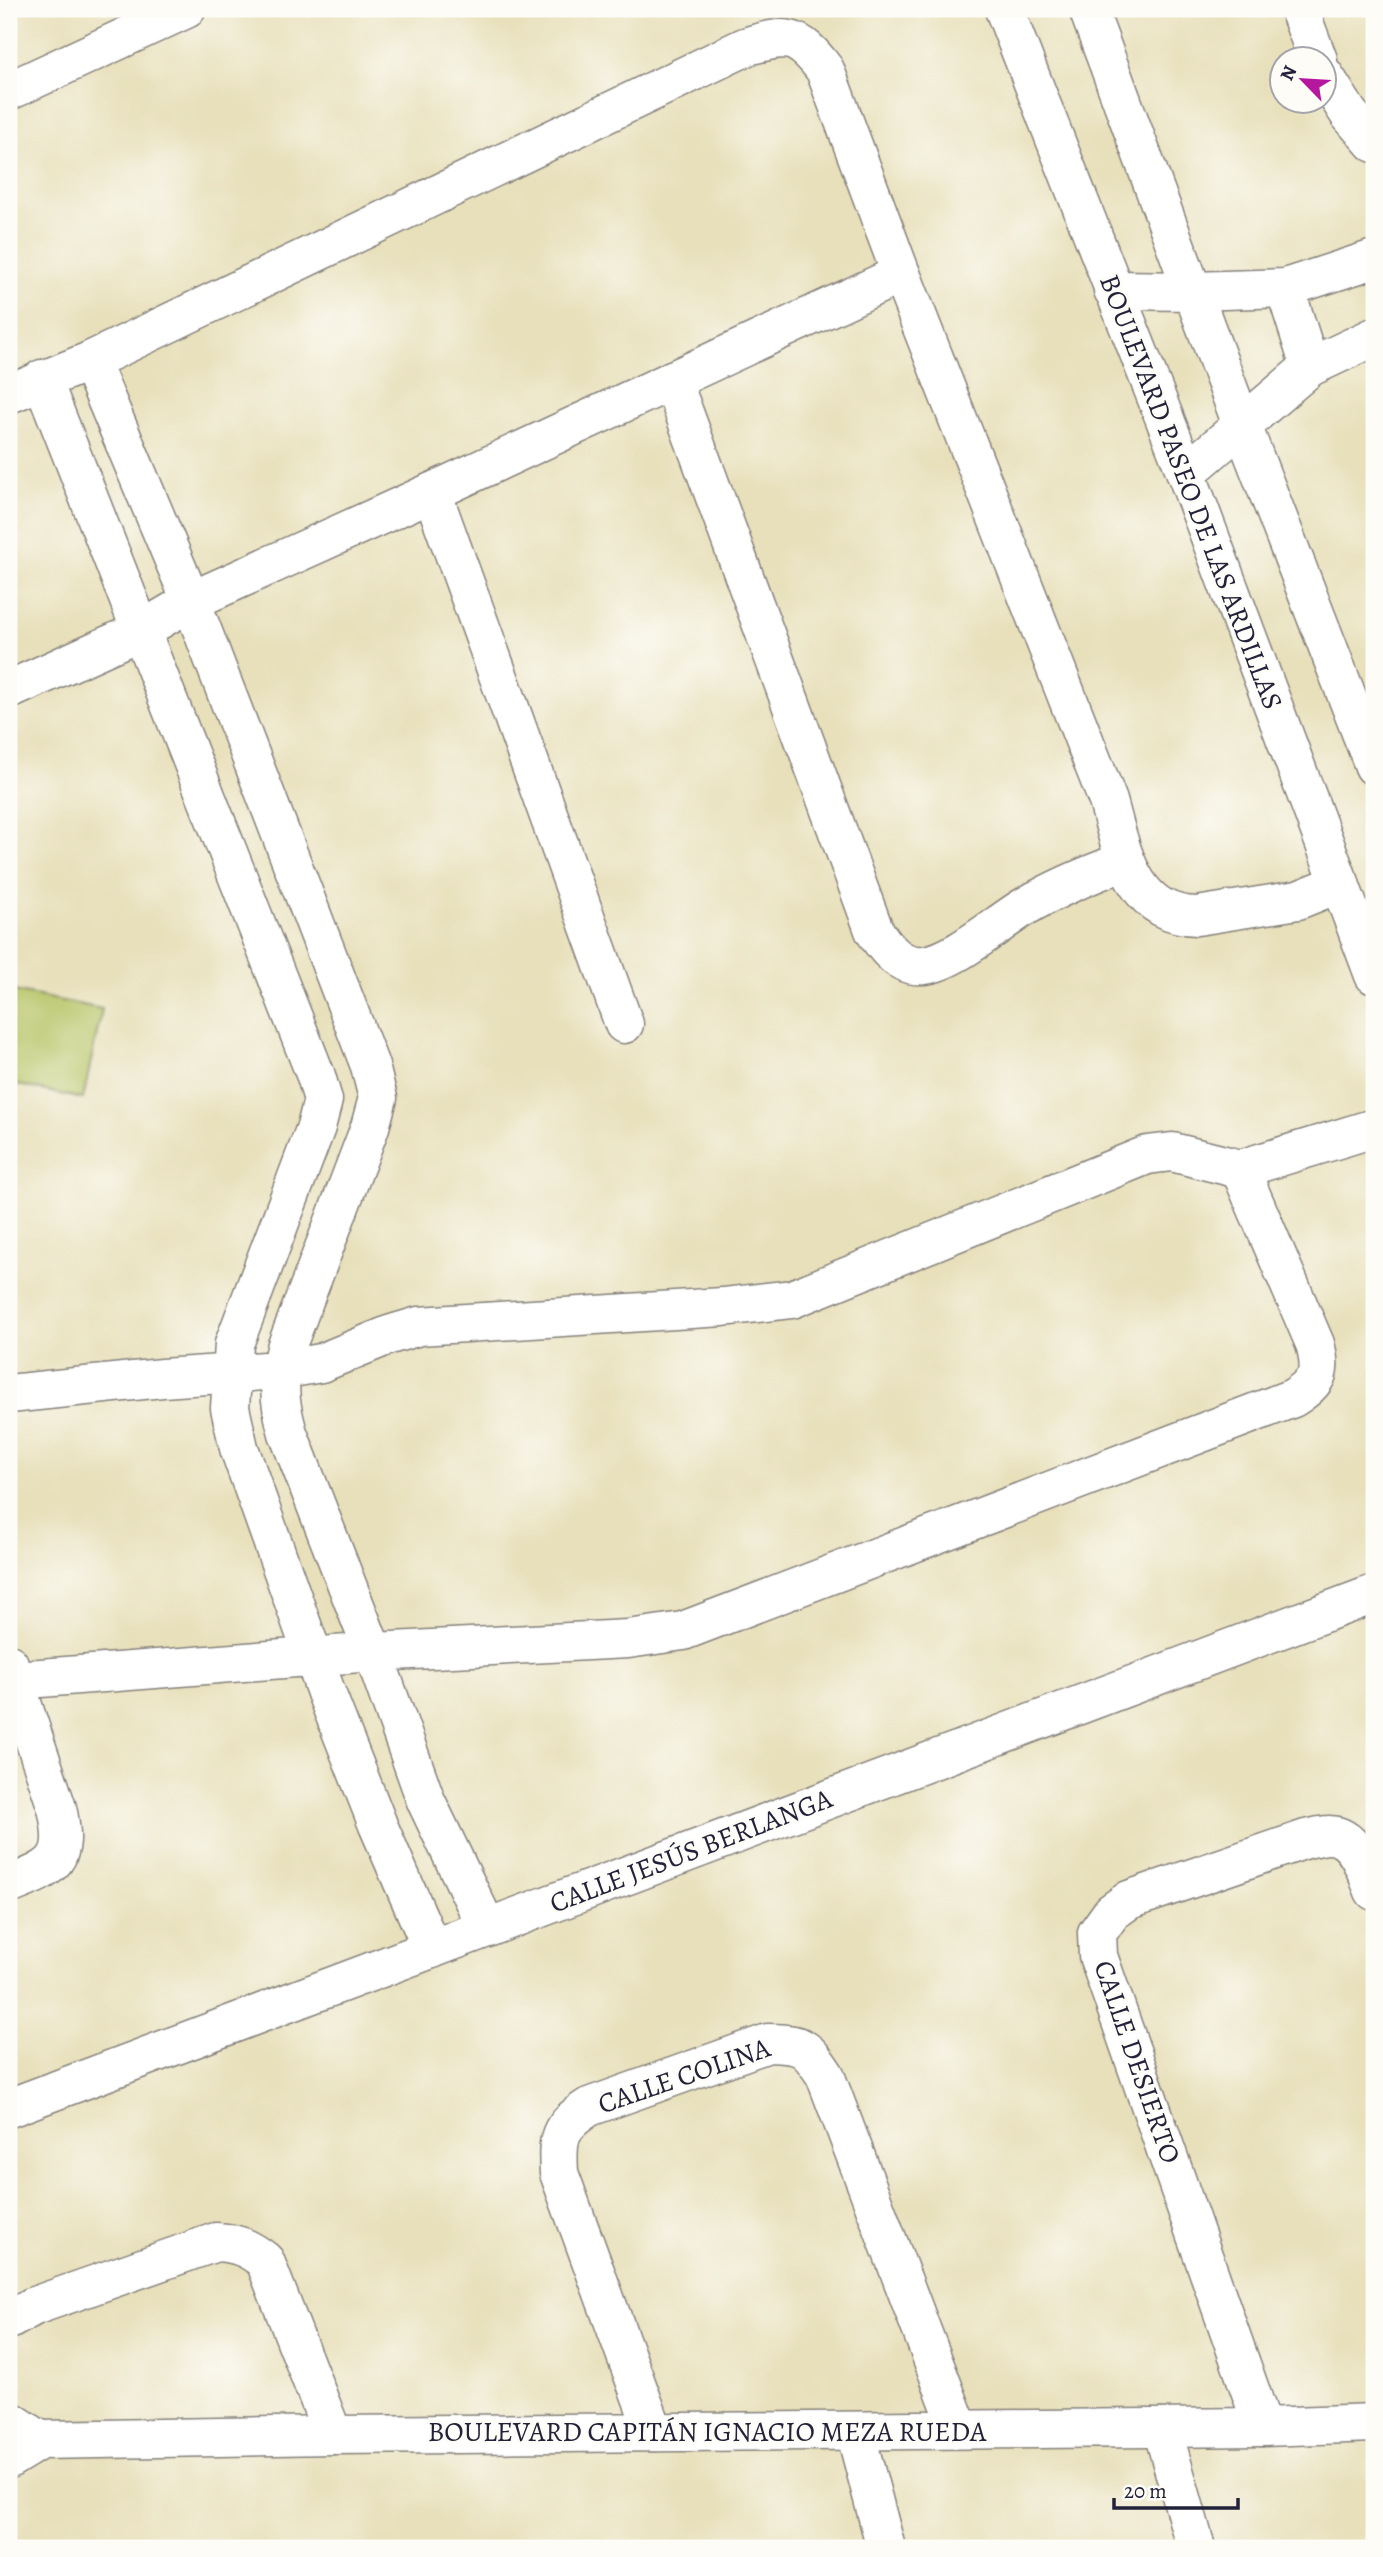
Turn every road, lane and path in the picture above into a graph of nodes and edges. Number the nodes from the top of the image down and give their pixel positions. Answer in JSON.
{"nodes":[{"id":1,"x":186,"y":9,"type":"edge"},
{"id":2,"x":1004,"y":9,"type":"edge"},
{"id":3,"x":1088,"y":9,"type":"edge"},
{"id":4,"x":1299,"y":9,"type":"edge"},
{"id":5,"x":1313,"y":46,"type":"edge"},
{"id":6,"x":9,"y":91,"type":"edge"},
{"id":7,"x":1338,"y":97,"type":"edge"},
{"id":8,"x":1374,"y":143,"type":"edge"},
{"id":9,"x":1374,"y":259,"type":"edge"},
{"id":10,"x":901,"y":274,"type":"junction"},
{"id":11,"x":1285,"y":288,"type":"junction"},
{"id":12,"x":1113,"y":290,"type":"junction"},
{"id":13,"x":1192,"y":291,"type":"junction"},
{"id":14,"x":1374,"y":337,"type":"edge"},
{"id":15,"x":90,"y":361,"type":"junction"},
{"id":16,"x":1310,"y":367,"type":"junction"},
{"id":17,"x":672,"y":380,"type":"junction"},
{"id":18,"x":25,"y":386,"type":"edge"},
{"id":19,"x":1242,"y":425,"type":"junction"},
{"id":20,"x":1186,"y":473,"type":"junction"},
{"id":21,"x":432,"y":492,"type":"junction"},
{"id":22,"x":191,"y":601,"type":"junction"},
{"id":23,"x":142,"y":630,"type":"junction"},
{"id":24,"x":9,"y":690,"type":"edge"},
{"id":25,"x":1374,"y":766,"type":"edge"},
{"id":26,"x":1125,"y":861,"type":"junction"},
{"id":27,"x":1340,"y":883,"type":"junction"},
{"id":28,"x":1374,"y":975,"type":"edge"},
{"id":29,"x":624,"y":1024,"type":"dead end"},
{"id":30,"x":1374,"y":1128,"type":"edge"},
{"id":31,"x":1240,"y":1169,"type":"junction"},
{"id":32,"x":281,"y":1370,"type":"junction"},
{"id":33,"x":231,"y":1374,"type":"junction"},
{"id":34,"x":9,"y":1394,"type":"edge"},
{"id":35,"x":1374,"y":1594,"type":"edge"},
{"id":36,"x":373,"y":1652,"type":"junction"},
{"id":37,"x":315,"y":1658,"type":"junction"},
{"id":38,"x":12,"y":1672,"type":"edge"},
{"id":39,"x":9,"y":1885,"type":"edge"},
{"id":40,"x":1374,"y":1891,"type":"edge"},
{"id":41,"x":486,"y":1928,"type":"junction"},
{"id":42,"x":432,"y":1949,"type":"junction"},
{"id":43,"x":9,"y":2108,"type":"edge"},
{"id":44,"x":9,"y":2320,"type":"edge"},
{"id":45,"x":1374,"y":2423,"type":"edge"},
{"id":46,"x":1263,"y":2427,"type":"junction"},
{"id":47,"x":1162,"y":2428,"type":"junction"},
{"id":48,"x":959,"y":2430,"type":"junction"},
{"id":49,"x":855,"y":2431,"type":"junction"},
{"id":50,"x":654,"y":2432,"type":"junction"},
{"id":51,"x":333,"y":2435,"type":"junction"},
{"id":52,"x":19,"y":2440,"type":"edge"},
{"id":53,"x":886,"y":2548,"type":"edge"},
{"id":54,"x":1196,"y":2548,"type":"edge"}],
"edges":[{"from":1,"to":6,"type":"street"},
{"from":2,"to":12,"type":"street","name":"BOULEVARD PASEO DE LAS ARDILLAS"},
{"from":3,"to":13,"type":"street"},
{"from":4,"to":5,"type":"street"},
{"from":7,"to":8,"type":"street"},
{"from":9,"to":11,"type":"street"},
{"from":10,"to":15,"type":"street"},
{"from":10,"to":17,"type":"street"},
{"from":10,"to":26,"type":"street"},
{"from":11,"to":13,"type":"street"},
{"from":11,"to":16,"type":"street"},
{"from":12,"to":13,"type":"street"},
{"from":12,"to":20,"type":"street","name":"BOULEVARD PASEO DE LAS ARDILLAS"},
{"from":13,"to":19,"type":"street"},
{"from":14,"to":16,"type":"street"},
{"from":15,"to":18,"type":"street"},
{"from":15,"to":22,"type":"street"},
{"from":16,"to":19,"type":"street"},
{"from":17,"to":21,"type":"street"},
{"from":17,"to":26,"type":"street"},
{"from":18,"to":23,"type":"street"},
{"from":19,"to":20,"type":"street"},
{"from":19,"to":25,"type":"street"},
{"from":20,"to":27,"type":"street","name":"BOULEVARD PASEO DE LAS ARDILLAS"},
{"from":21,"to":22,"type":"street"},
{"from":21,"to":29,"type":"street"},
{"from":22,"to":23,"type":"street"},
{"from":22,"to":32,"type":"street"},
{"from":23,"to":24,"type":"street"},
{"from":23,"to":33,"type":"street"},
{"from":26,"to":27,"type":"street"},
{"from":27,"to":28,"type":"street","name":"BOULEVARD PASEO DE LAS ARDILLAS"},
{"from":30,"to":31,"type":"street"},
{"from":31,"to":32,"type":"street"},
{"from":31,"to":36,"type":"street"},
{"from":32,"to":33,"type":"street"},
{"from":32,"to":36,"type":"street"},
{"from":33,"to":34,"type":"street"},
{"from":33,"to":37,"type":"street"},
{"from":35,"to":41,"type":"street","name":"CALLE JESÚS BERLANGA"},
{"from":36,"to":37,"type":"street"},
{"from":36,"to":41,"type":"street"},
{"from":37,"to":38,"type":"street"},
{"from":37,"to":42,"type":"street"},
{"from":38,"to":39,"type":"street"},
{"from":40,"to":46,"type":"street","name":"CALLE DESIERTO"},
{"from":41,"to":42,"type":"street","name":"CALLE JESÚS BERLANGA"},
{"from":42,"to":43,"type":"street","name":"CALLE JESÚS BERLANGA"},
{"from":44,"to":51,"type":"street"},
{"from":45,"to":46,"type":"street","name":"BOULEVARD CAPITÁN IGNACIO MEZA RUEDA"},
{"from":46,"to":47,"type":"street","name":"BOULEVARD CAPITÁN IGNACIO MEZA RUEDA"},
{"from":47,"to":48,"type":"street","name":"BOULEVARD CAPITÁN IGNACIO MEZA RUEDA"},
{"from":47,"to":54,"type":"street"},
{"from":48,"to":49,"type":"street","name":"BOULEVARD CAPITÁN IGNACIO MEZA RUEDA"},
{"from":48,"to":50,"type":"street","name":"CALLE COLINA"},
{"from":49,"to":50,"type":"street","name":"BOULEVARD CAPITÁN IGNACIO MEZA RUEDA"},
{"from":49,"to":53,"type":"street"},
{"from":50,"to":51,"type":"street","name":"BOULEVARD CAPITÁN IGNACIO MEZA RUEDA"},
{"from":51,"to":52,"type":"street","name":"BOULEVARD CAPITÁN IGNACIO MEZA RUEDA"}]}
